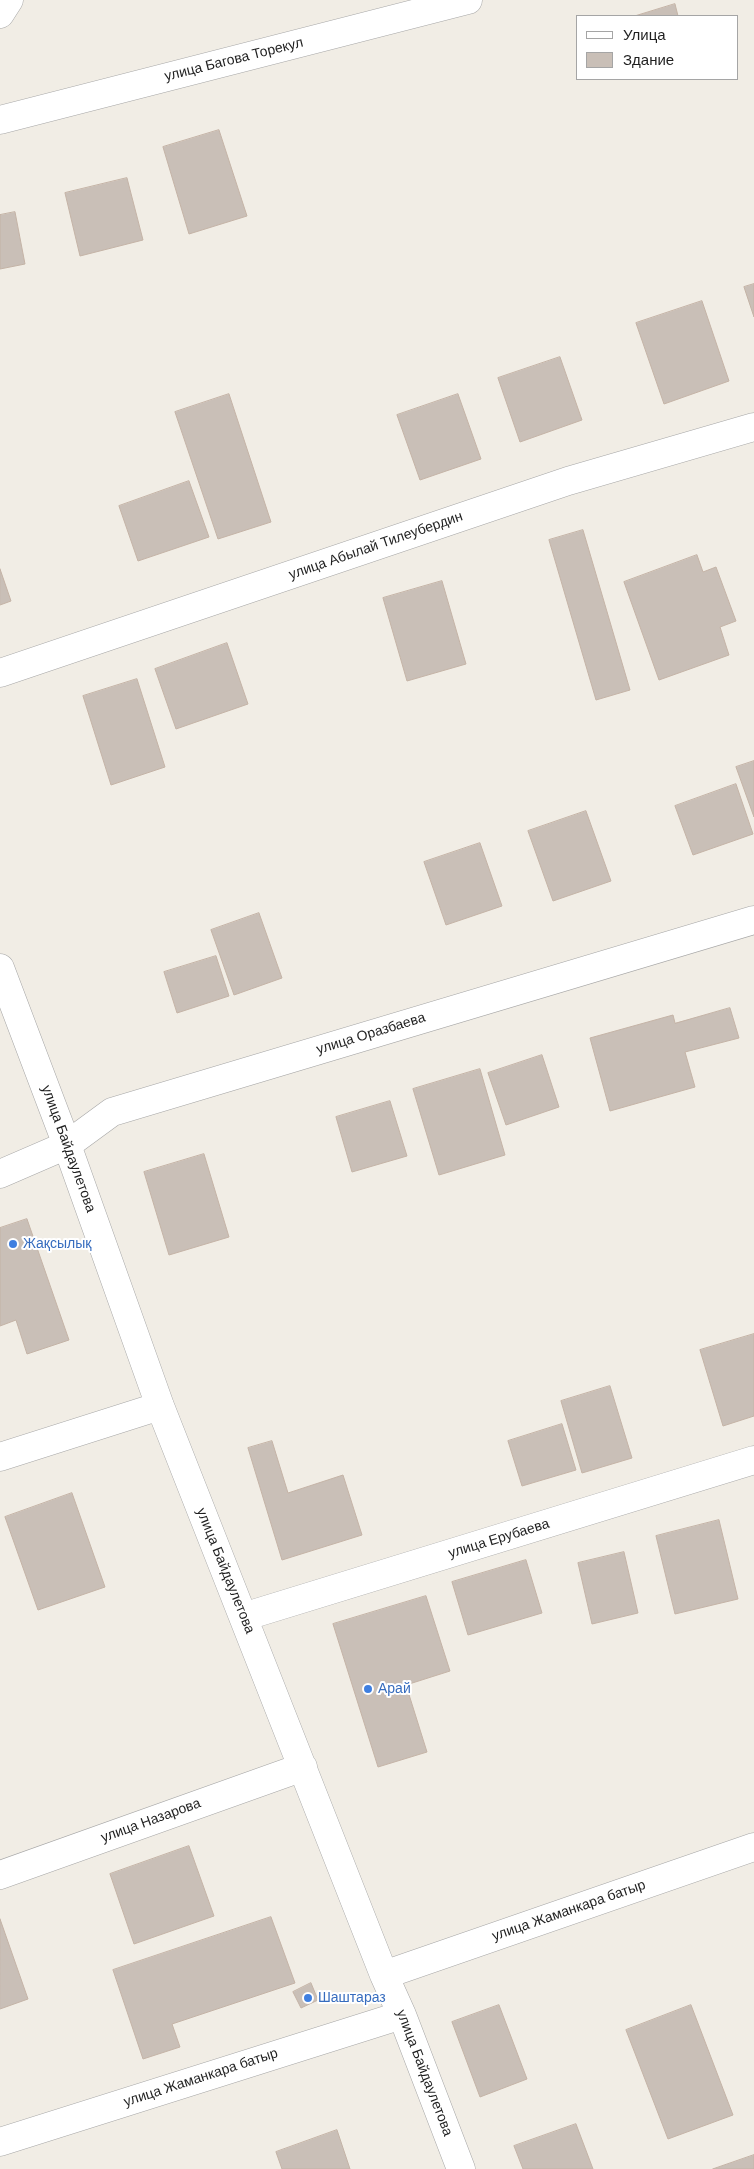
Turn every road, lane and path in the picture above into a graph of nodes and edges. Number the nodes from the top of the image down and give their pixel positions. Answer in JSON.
{"nodes":[{"id":1,"x":9,"y":0,"type":"edge"},
{"id":2,"x":468,"y":0,"type":"edge"},
{"id":3,"x":0,"y":14,"type":"edge"},
{"id":4,"x":0,"y":120,"type":"edge"},
{"id":5,"x":754,"y":426,"type":"edge"},
{"id":6,"x":0,"y":673,"type":"edge"},
{"id":7,"x":754,"y":920,"type":"edge"},
{"id":8,"x":0,"y":968,"type":"edge"},
{"id":9,"x":67,"y":1145,"type":"junction"},
{"id":10,"x":0,"y":1174,"type":"edge"},
{"id":11,"x":160,"y":1406,"type":"junction"},
{"id":12,"x":0,"y":1457,"type":"edge"},
{"id":13,"x":754,"y":1460,"type":"edge"},
{"id":14,"x":243,"y":1618,"type":"junction"},
{"id":15,"x":303,"y":1767,"type":"junction"},
{"id":16,"x":754,"y":1847,"type":"edge"},
{"id":17,"x":0,"y":1875,"type":"edge"},
{"id":18,"x":384,"y":1974,"type":"junction"},
{"id":19,"x":402,"y":2015,"type":"junction"},
{"id":20,"x":0,"y":2142,"type":"edge"},
{"id":21,"x":461,"y":2169,"type":"edge"}],
"edges":[{"from":1,"to":3,"type":"street"},
{"from":2,"to":4,"type":"street","name":"улица Багова Торекул"},
{"from":5,"to":6,"type":"street","name":"улица Абылай Тилеубердин"},
{"from":7,"to":9,"type":"street","name":"улица Оразбаева"},
{"from":8,"to":9,"type":"street","name":"улица Байдаулетова"},
{"from":9,"to":10,"type":"street","name":"улица Оразбаева"},
{"from":9,"to":11,"type":"street","name":"улица Байдаулетова"},
{"from":11,"to":12,"type":"street"},
{"from":11,"to":14,"type":"street","name":"улица Байдаулетова"},
{"from":13,"to":14,"type":"street","name":"улица Ерубаева"},
{"from":14,"to":15,"type":"street","name":"улица Байдаулетова"},
{"from":15,"to":17,"type":"street","name":"улица Назарова"},
{"from":15,"to":18,"type":"street","name":"улица Байдаулетова"},
{"from":16,"to":18,"type":"street","name":"улица Жаманкара батыр"},
{"from":18,"to":19,"type":"street","name":"улица Байдаулетова"},
{"from":19,"to":20,"type":"street","name":"улица Жаманкара батыр"},
{"from":19,"to":21,"type":"street","name":"улица Байдаулетова"}]}
